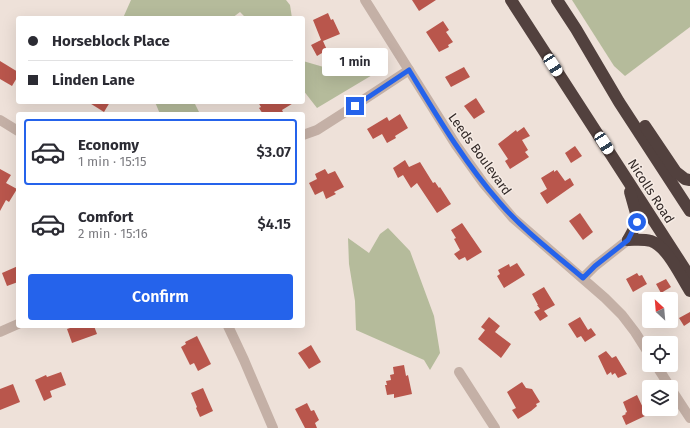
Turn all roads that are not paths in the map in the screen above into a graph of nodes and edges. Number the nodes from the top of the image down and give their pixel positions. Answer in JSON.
{"nodes":[{"id":1,"x":365,"y":0,"type":"edge"},
{"id":2,"x":511,"y":0,"type":"edge"},
{"id":3,"x":557,"y":0,"type":"edge"},
{"id":4,"x":576,"y":29,"type":"junction"},
{"id":5,"x":409,"y":70,"type":"junction"},
{"id":6,"x":0,"y":120,"type":"edge"},
{"id":7,"x":16,"y":130,"type":"edge"},
{"id":8,"x":305,"y":134,"type":"edge"},
{"id":9,"x":690,"y":180,"type":"edge"},
{"id":10,"x":629,"y":182,"type":"junction"},
{"id":11,"x":690,"y":211,"type":"edge"},
{"id":12,"x":628,"y":240,"type":"junction"},
{"id":13,"x":690,"y":277,"type":"edge"},
{"id":14,"x":583,"y":278,"type":"junction"},
{"id":15,"x":690,"y":291,"type":"edge"},
{"id":16,"x":16,"y":325,"type":"edge"},
{"id":17,"x":229,"y":328,"type":"edge"},
{"id":18,"x":0,"y":332,"type":"edge"},
{"id":19,"x":642,"y":343,"type":"edge"},
{"id":20,"x":459,"y":372,"type":"dead end"},
{"id":21,"x":678,"y":400,"type":"edge"},
{"id":22,"x":690,"y":418,"type":"edge"},
{"id":23,"x":273,"y":428,"type":"edge"},
{"id":24,"x":495,"y":428,"type":"edge"}],
"edges":[{"from":1,"to":5,"type":"street","name":"Leeds Boulevard"},
{"from":2,"to":10,"type":"highway","name":"Nicolls Road"},
{"from":3,"to":4,"type":"highway","name":"Nicolls Road"},
{"from":4,"to":9,"type":"highway"},
{"from":4,"to":11,"type":"highway","name":"Nicolls Road"},
{"from":5,"to":8,"type":"street"},
{"from":5,"to":14,"type":"street","name":"Leeds Boulevard"},
{"from":6,"to":7,"type":"street"},
{"from":10,"to":12,"type":"highway"},
{"from":10,"to":13,"type":"highway","name":"Nicolls Road"},
{"from":12,"to":14,"type":"street"},
{"from":12,"to":15,"type":"highway"},
{"from":14,"to":19,"type":"street","name":"Leeds Boulevard"},
{"from":16,"to":18,"type":"street"},
{"from":17,"to":23,"type":"street"},
{"from":20,"to":24,"type":"street"},
{"from":21,"to":22,"type":"street"}]}
